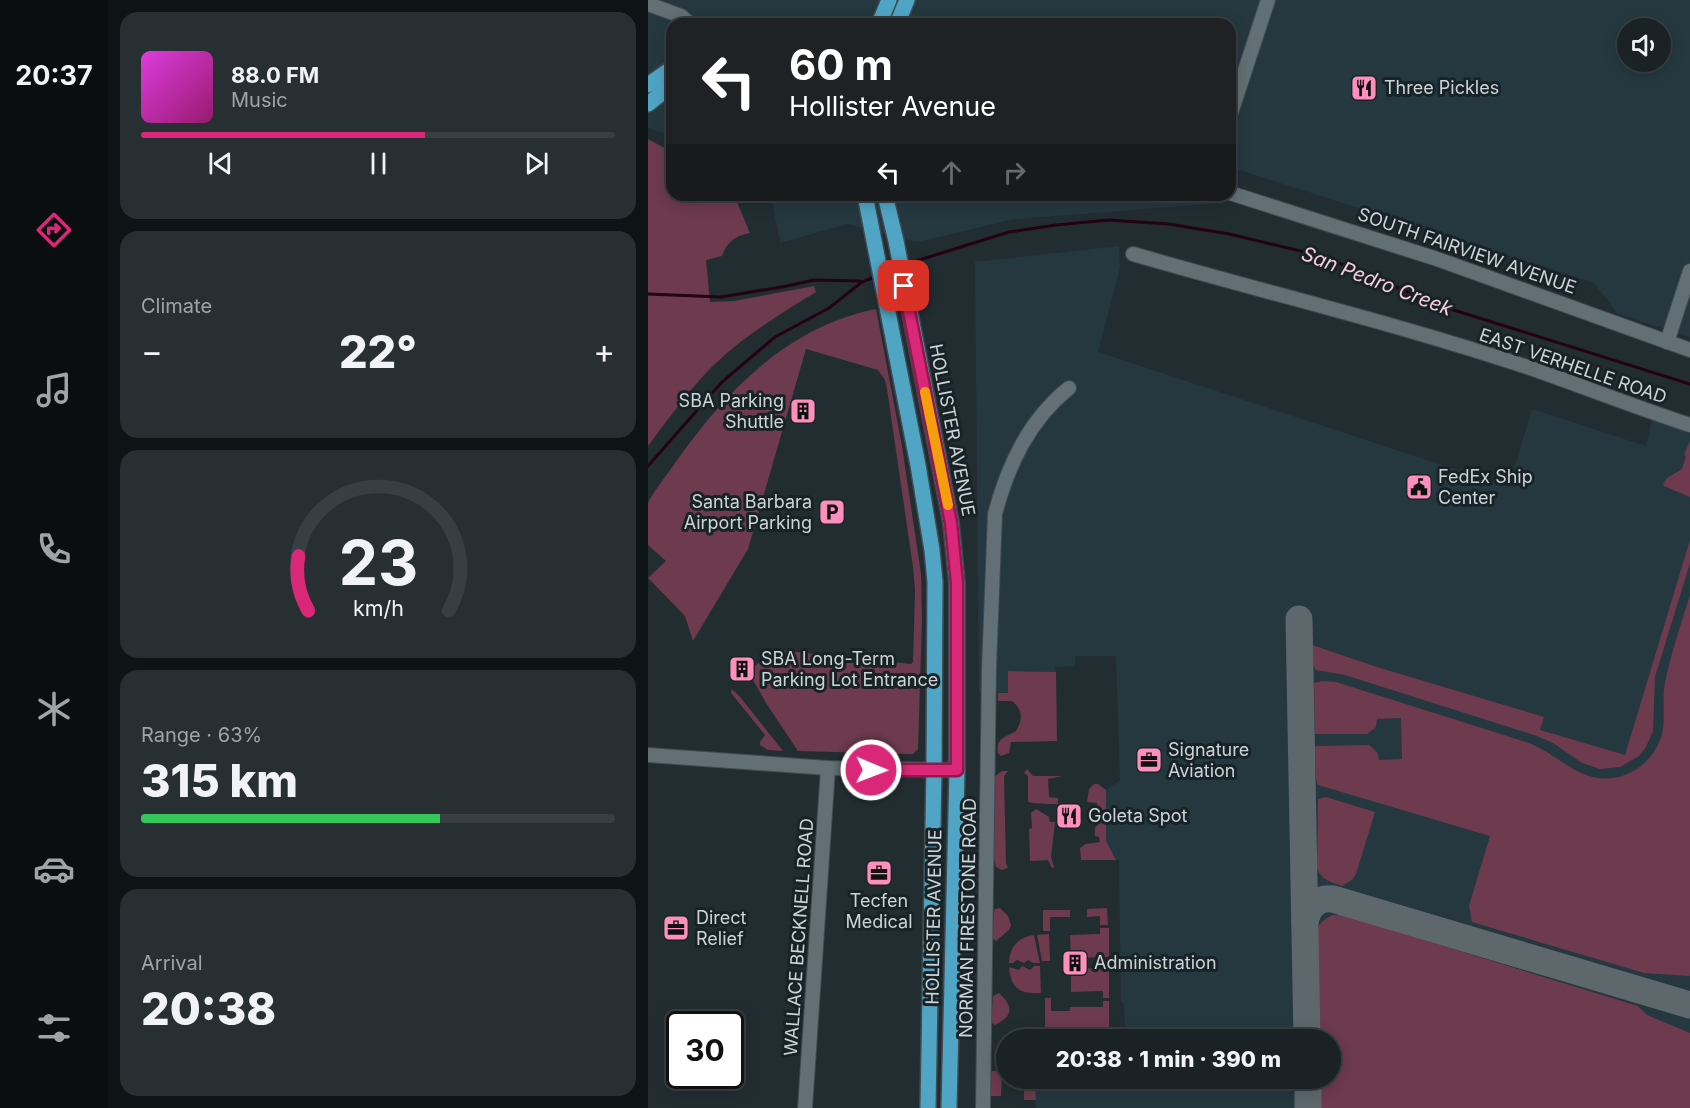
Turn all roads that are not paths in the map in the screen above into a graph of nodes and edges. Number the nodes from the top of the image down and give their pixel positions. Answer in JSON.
{"nodes":[{"id":1,"x":889,"y":0,"type":"edge"},
{"id":2,"x":907,"y":0,"type":"edge"},
{"id":3,"x":1268,"y":0,"type":"edge"},
{"id":4,"x":649,"y":2,"type":"edge"},
{"id":5,"x":683,"y":18,"type":"edge"},
{"id":6,"x":882,"y":18,"type":"edge"},
{"id":7,"x":900,"y":18,"type":"edge"},
{"id":8,"x":666,"y":72,"type":"edge"},
{"id":9,"x":648,"y":85,"type":"edge"},
{"id":10,"x":666,"y":90,"type":"edge"},
{"id":11,"x":1236,"y":98,"type":"edge"},
{"id":12,"x":648,"y":104,"type":"edge"},
{"id":13,"x":1236,"y":195,"type":"edge"},
{"id":14,"x":866,"y":201,"type":"edge"},
{"id":15,"x":886,"y":201,"type":"edge"},
{"id":16,"x":1133,"y":254,"type":"dead end"},
{"id":17,"x":1690,"y":271,"type":"edge"},
{"id":18,"x":1667,"y":342,"type":"junction"},
{"id":19,"x":1690,"y":350,"type":"edge"},
{"id":20,"x":1069,"y":388,"type":"dead end"},
{"id":21,"x":1690,"y":425,"type":"edge"},
{"id":22,"x":648,"y":755,"type":"edge"},
{"id":23,"x":828,"y":768,"type":"junction"},
{"id":24,"x":934,"y":769,"type":"junction"},
{"id":25,"x":957,"y":770,"type":"junction"},
{"id":26,"x":805,"y":1108,"type":"edge"},
{"id":27,"x":928,"y":1108,"type":"edge"},
{"id":28,"x":949,"y":1108,"type":"edge"},
{"id":29,"x":983,"y":1108,"type":"edge"}],
"edges":[{"from":1,"to":6,"type":"main road"},
{"from":2,"to":7,"type":"main road"},
{"from":3,"to":11,"type":"street"},
{"from":4,"to":5,"type":"street"},
{"from":8,"to":9,"type":"main road"},
{"from":10,"to":12,"type":"main road"},
{"from":13,"to":18,"type":"street","name":"SOUTH FAIRVIEW AVENUE"},
{"from":14,"to":24,"type":"main road","name":"HOLLISTER AVENUE"},
{"from":15,"to":25,"type":"main road","name":"HOLLISTER AVENUE"},
{"from":16,"to":21,"type":"street","name":"EAST VERHELLE ROAD"},
{"from":17,"to":18,"type":"street"},
{"from":18,"to":19,"type":"street","name":"SOUTH FAIRVIEW AVENUE"},
{"from":20,"to":29,"type":"street","name":"NORMAN FIRESTONE ROAD"},
{"from":22,"to":23,"type":"street"},
{"from":23,"to":24,"type":"street"},
{"from":23,"to":26,"type":"street","name":"WALLACE BECKNELL ROAD"},
{"from":24,"to":25,"type":"street"},
{"from":24,"to":27,"type":"main road","name":"HOLLISTER AVENUE"},
{"from":25,"to":28,"type":"main road","name":"HOLLISTER AVENUE"}]}
